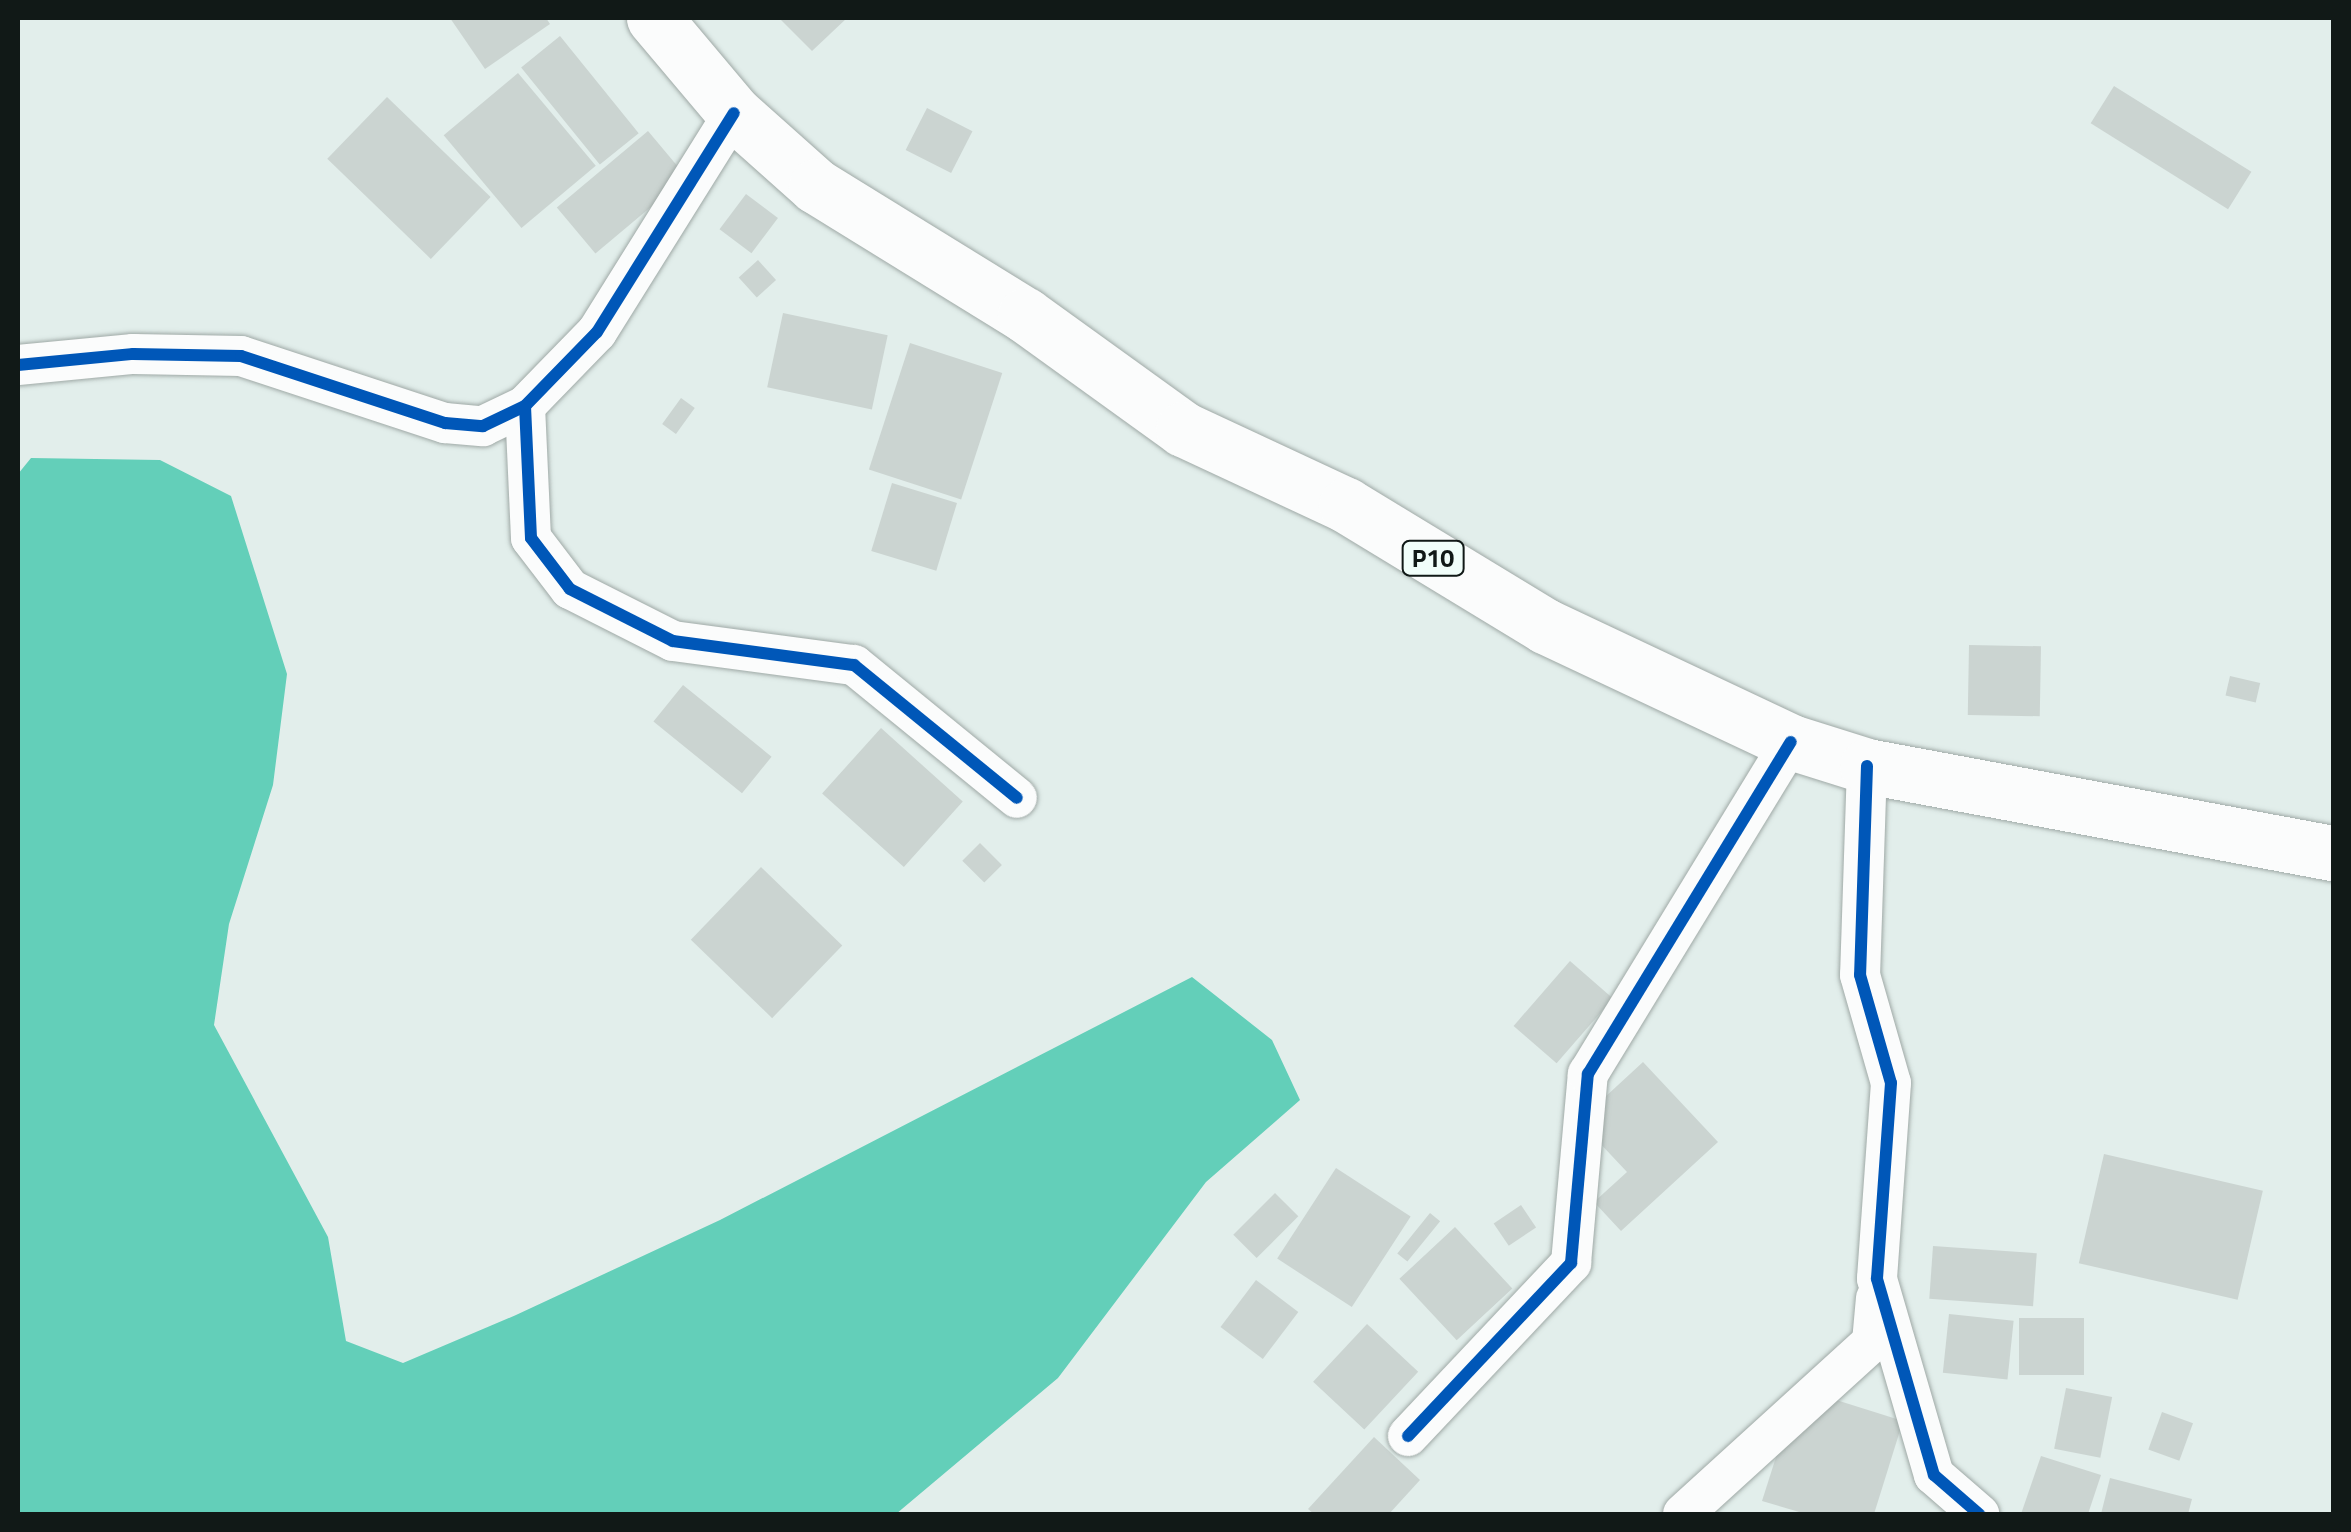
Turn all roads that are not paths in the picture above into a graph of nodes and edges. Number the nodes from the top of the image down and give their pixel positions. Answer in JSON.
{"nodes":[{"id":1,"x":654,"y":18,"type":"edge"},
{"id":2,"x":734,"y":113,"type":"junction"},
{"id":3,"x":18,"y":365,"type":"edge"},
{"id":4,"x":525,"y":406,"type":"junction"},
{"id":5,"x":1791,"y":742,"type":"junction"},
{"id":6,"x":1867,"y":766,"type":"junction"},
{"id":7,"x":1017,"y":798,"type":"dead end"},
{"id":8,"x":2334,"y":852,"type":"edge"},
{"id":9,"x":1877,"y":1279,"type":"junction"},
{"id":10,"x":1408,"y":1436,"type":"dead end"},
{"id":11,"x":1683,"y":1514,"type":"edge"},
{"id":12,"x":1979,"y":1514,"type":"edge"}],
"edges":[{"from":1,"to":2,"type":"main road","number":"P10"},
{"from":2,"to":4,"type":"street"},
{"from":2,"to":5,"type":"main road","number":"P10"},
{"from":3,"to":4,"type":"street"},
{"from":4,"to":7,"type":"street"},
{"from":5,"to":6,"type":"main road","number":"P10"},
{"from":5,"to":10,"type":"street"},
{"from":6,"to":8,"type":"main road","number":"P10"},
{"from":6,"to":9,"type":"street"},
{"from":9,"to":11,"type":"street"},
{"from":9,"to":12,"type":"street"}]}
